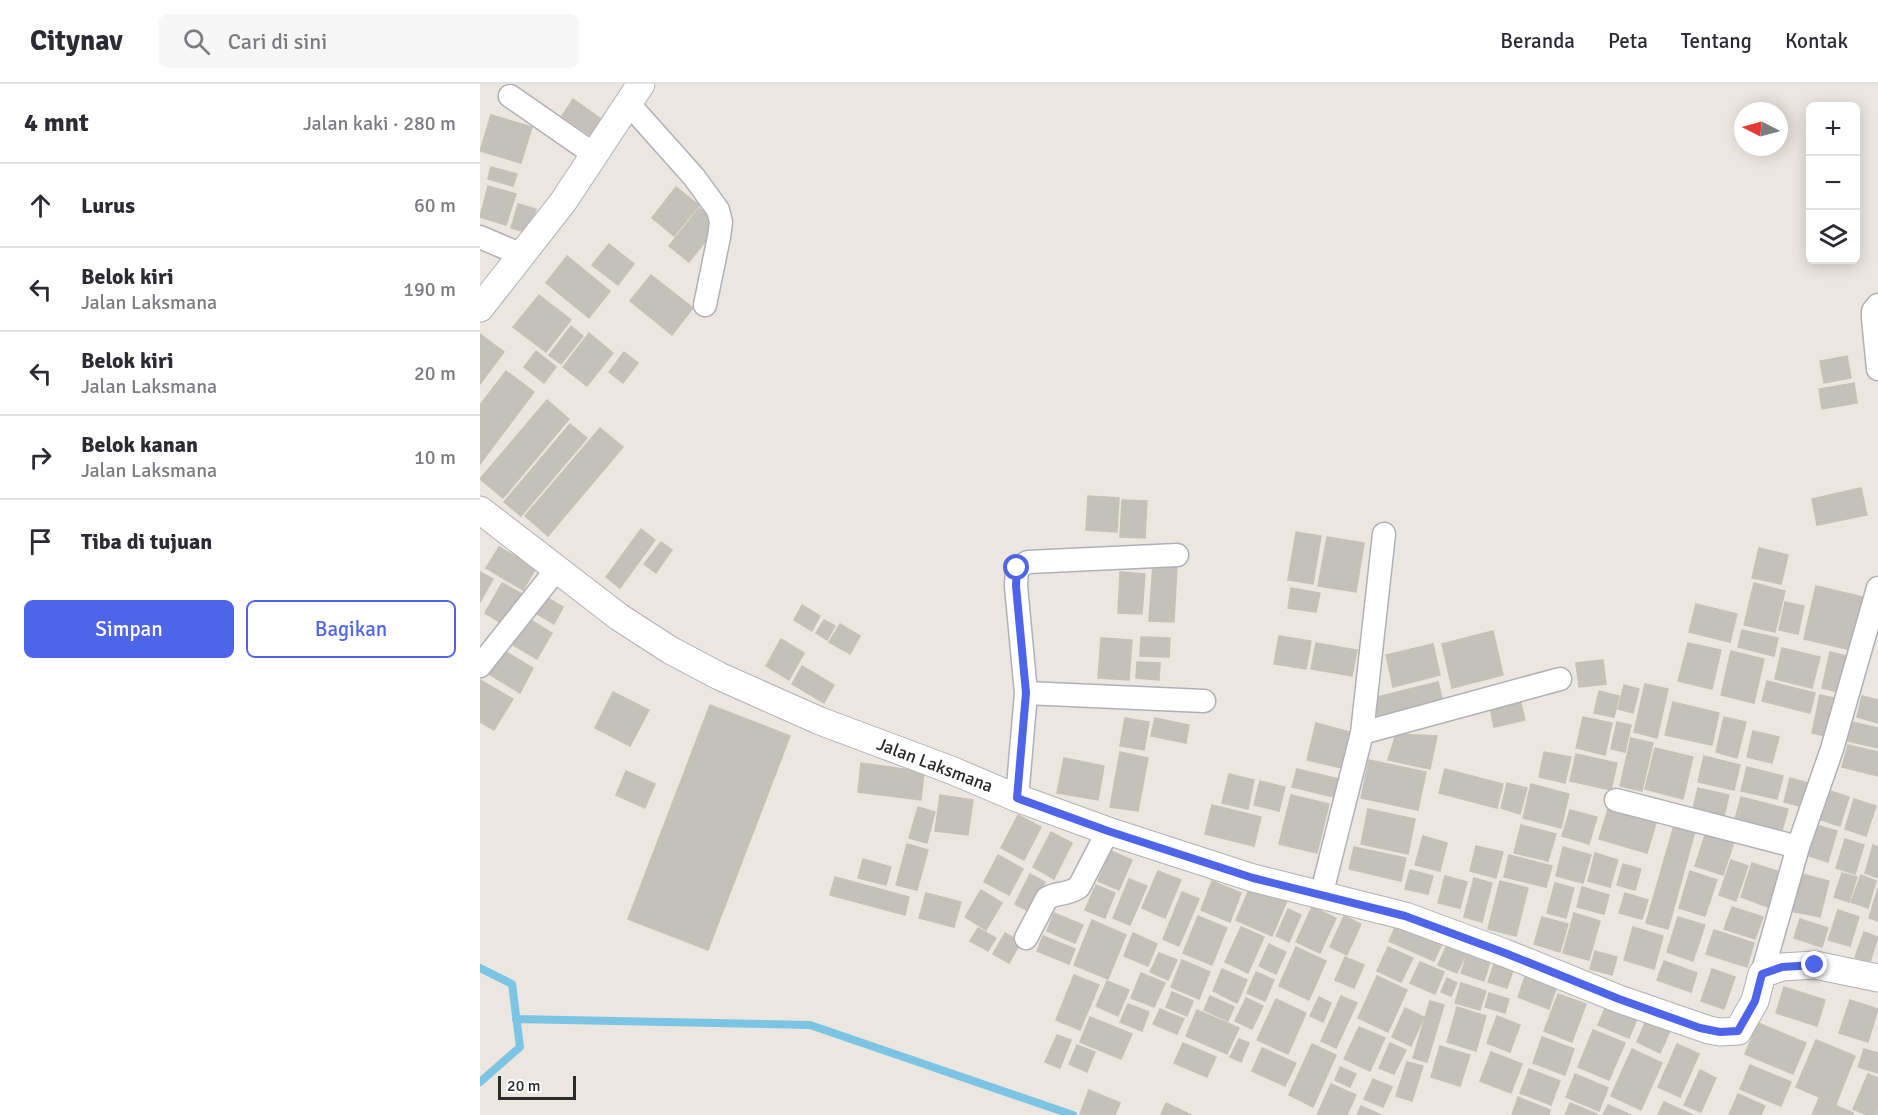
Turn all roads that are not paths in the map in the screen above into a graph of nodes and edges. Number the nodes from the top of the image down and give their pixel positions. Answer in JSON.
{"nodes":[{"id":1,"x":635,"y":94,"type":"edge"},
{"id":2,"x":510,"y":96,"type":"dead end"},
{"id":3,"x":595,"y":155,"type":"junction"},
{"id":4,"x":480,"y":237,"type":"edge"},
{"id":5,"x":522,"y":255,"type":"junction"},
{"id":6,"x":705,"y":305,"type":"dead end"},
{"id":7,"x":1878,"y":305,"type":"edge"},
{"id":8,"x":480,"y":308,"type":"edge"},
{"id":9,"x":1878,"y":369,"type":"edge"},
{"id":10,"x":480,"y":510,"type":"edge"},
{"id":11,"x":1384,"y":534,"type":"dead end"},
{"id":12,"x":1177,"y":555,"type":"dead end"},
{"id":13,"x":556,"y":570,"type":"junction"},
{"id":14,"x":1878,"y":588,"type":"edge"},
{"id":15,"x":480,"y":666,"type":"edge"},
{"id":16,"x":1560,"y":679,"type":"dead end"},
{"id":17,"x":1026,"y":693,"type":"junction"},
{"id":18,"x":1204,"y":701,"type":"dead end"},
{"id":19,"x":1362,"y":733,"type":"junction"},
{"id":20,"x":1017,"y":798,"type":"junction"},
{"id":21,"x":1617,"y":800,"type":"dead end"},
{"id":22,"x":1108,"y":831,"type":"junction"},
{"id":23,"x":1798,"y":847,"type":"junction"},
{"id":24,"x":1321,"y":896,"type":"junction"},
{"id":25,"x":1026,"y":938,"type":"dead end"},
{"id":26,"x":1762,"y":974,"type":"junction"},
{"id":27,"x":1878,"y":978,"type":"edge"}],
"edges":[{"from":1,"to":3,"type":"street"},
{"from":1,"to":6,"type":"street"},
{"from":2,"to":3,"type":"street"},
{"from":3,"to":5,"type":"street"},
{"from":4,"to":5,"type":"street"},
{"from":5,"to":8,"type":"street"},
{"from":7,"to":9,"type":"street"},
{"from":10,"to":13,"type":"street","name":"Jalan Laksmana"},
{"from":11,"to":19,"type":"street"},
{"from":12,"to":17,"type":"street"},
{"from":13,"to":15,"type":"street"},
{"from":13,"to":20,"type":"street","name":"Jalan Laksmana"},
{"from":14,"to":23,"type":"street"},
{"from":16,"to":19,"type":"street"},
{"from":17,"to":18,"type":"street"},
{"from":17,"to":20,"type":"street"},
{"from":19,"to":24,"type":"street"},
{"from":20,"to":22,"type":"street","name":"Jalan Laksmana"},
{"from":21,"to":23,"type":"street"},
{"from":22,"to":24,"type":"street","name":"Jalan Laksmana"},
{"from":22,"to":25,"type":"street"},
{"from":23,"to":26,"type":"street"},
{"from":24,"to":26,"type":"street","name":"Jalan Laksmana"},
{"from":26,"to":27,"type":"street"}]}
